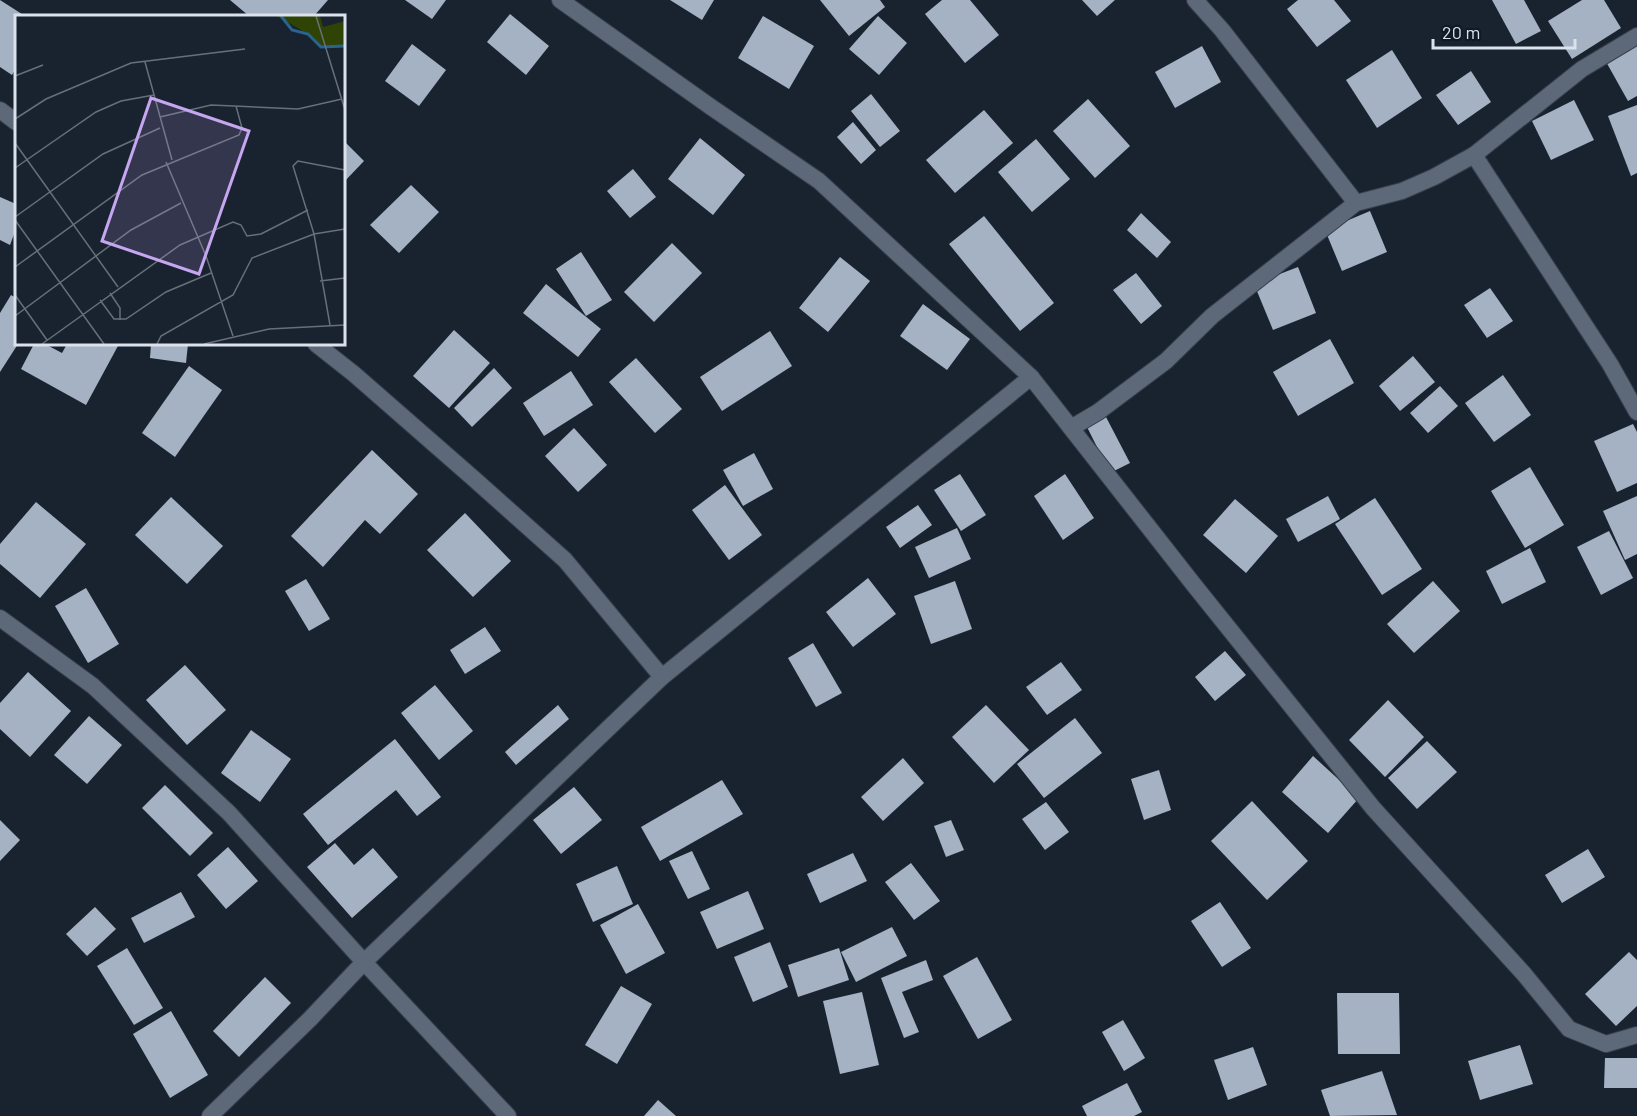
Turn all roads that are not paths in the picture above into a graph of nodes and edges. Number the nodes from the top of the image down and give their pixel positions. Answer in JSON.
{"nodes":[{"id":1,"x":560,"y":0,"type":"edge"},
{"id":2,"x":1195,"y":0,"type":"edge"},
{"id":3,"x":1637,"y":36,"type":"edge"},
{"id":4,"x":0,"y":110,"type":"edge"},
{"id":5,"x":15,"y":121,"type":"edge"},
{"id":6,"x":1474,"y":155,"type":"junction"},
{"id":7,"x":1356,"y":203,"type":"junction"},
{"id":8,"x":317,"y":345,"type":"edge"},
{"id":9,"x":1031,"y":376,"type":"junction"},
{"id":10,"x":1637,"y":412,"type":"edge"},
{"id":11,"x":1071,"y":428,"type":"junction"},
{"id":12,"x":0,"y":618,"type":"edge"},
{"id":13,"x":662,"y":677,"type":"junction"},
{"id":14,"x":364,"y":962,"type":"junction"},
{"id":15,"x":1637,"y":1035,"type":"edge"},
{"id":16,"x":210,"y":1116,"type":"edge"},
{"id":17,"x":508,"y":1116,"type":"edge"}],
"edges":[{"from":1,"to":9,"type":"street"},
{"from":2,"to":7,"type":"street"},
{"from":3,"to":6,"type":"street"},
{"from":4,"to":5,"type":"street"},
{"from":6,"to":7,"type":"street"},
{"from":6,"to":10,"type":"street"},
{"from":7,"to":11,"type":"street"},
{"from":8,"to":13,"type":"street"},
{"from":9,"to":11,"type":"street"},
{"from":9,"to":13,"type":"street"},
{"from":11,"to":15,"type":"street"},
{"from":12,"to":14,"type":"street"},
{"from":13,"to":14,"type":"street"},
{"from":14,"to":16,"type":"street"},
{"from":14,"to":17,"type":"street"}]}
